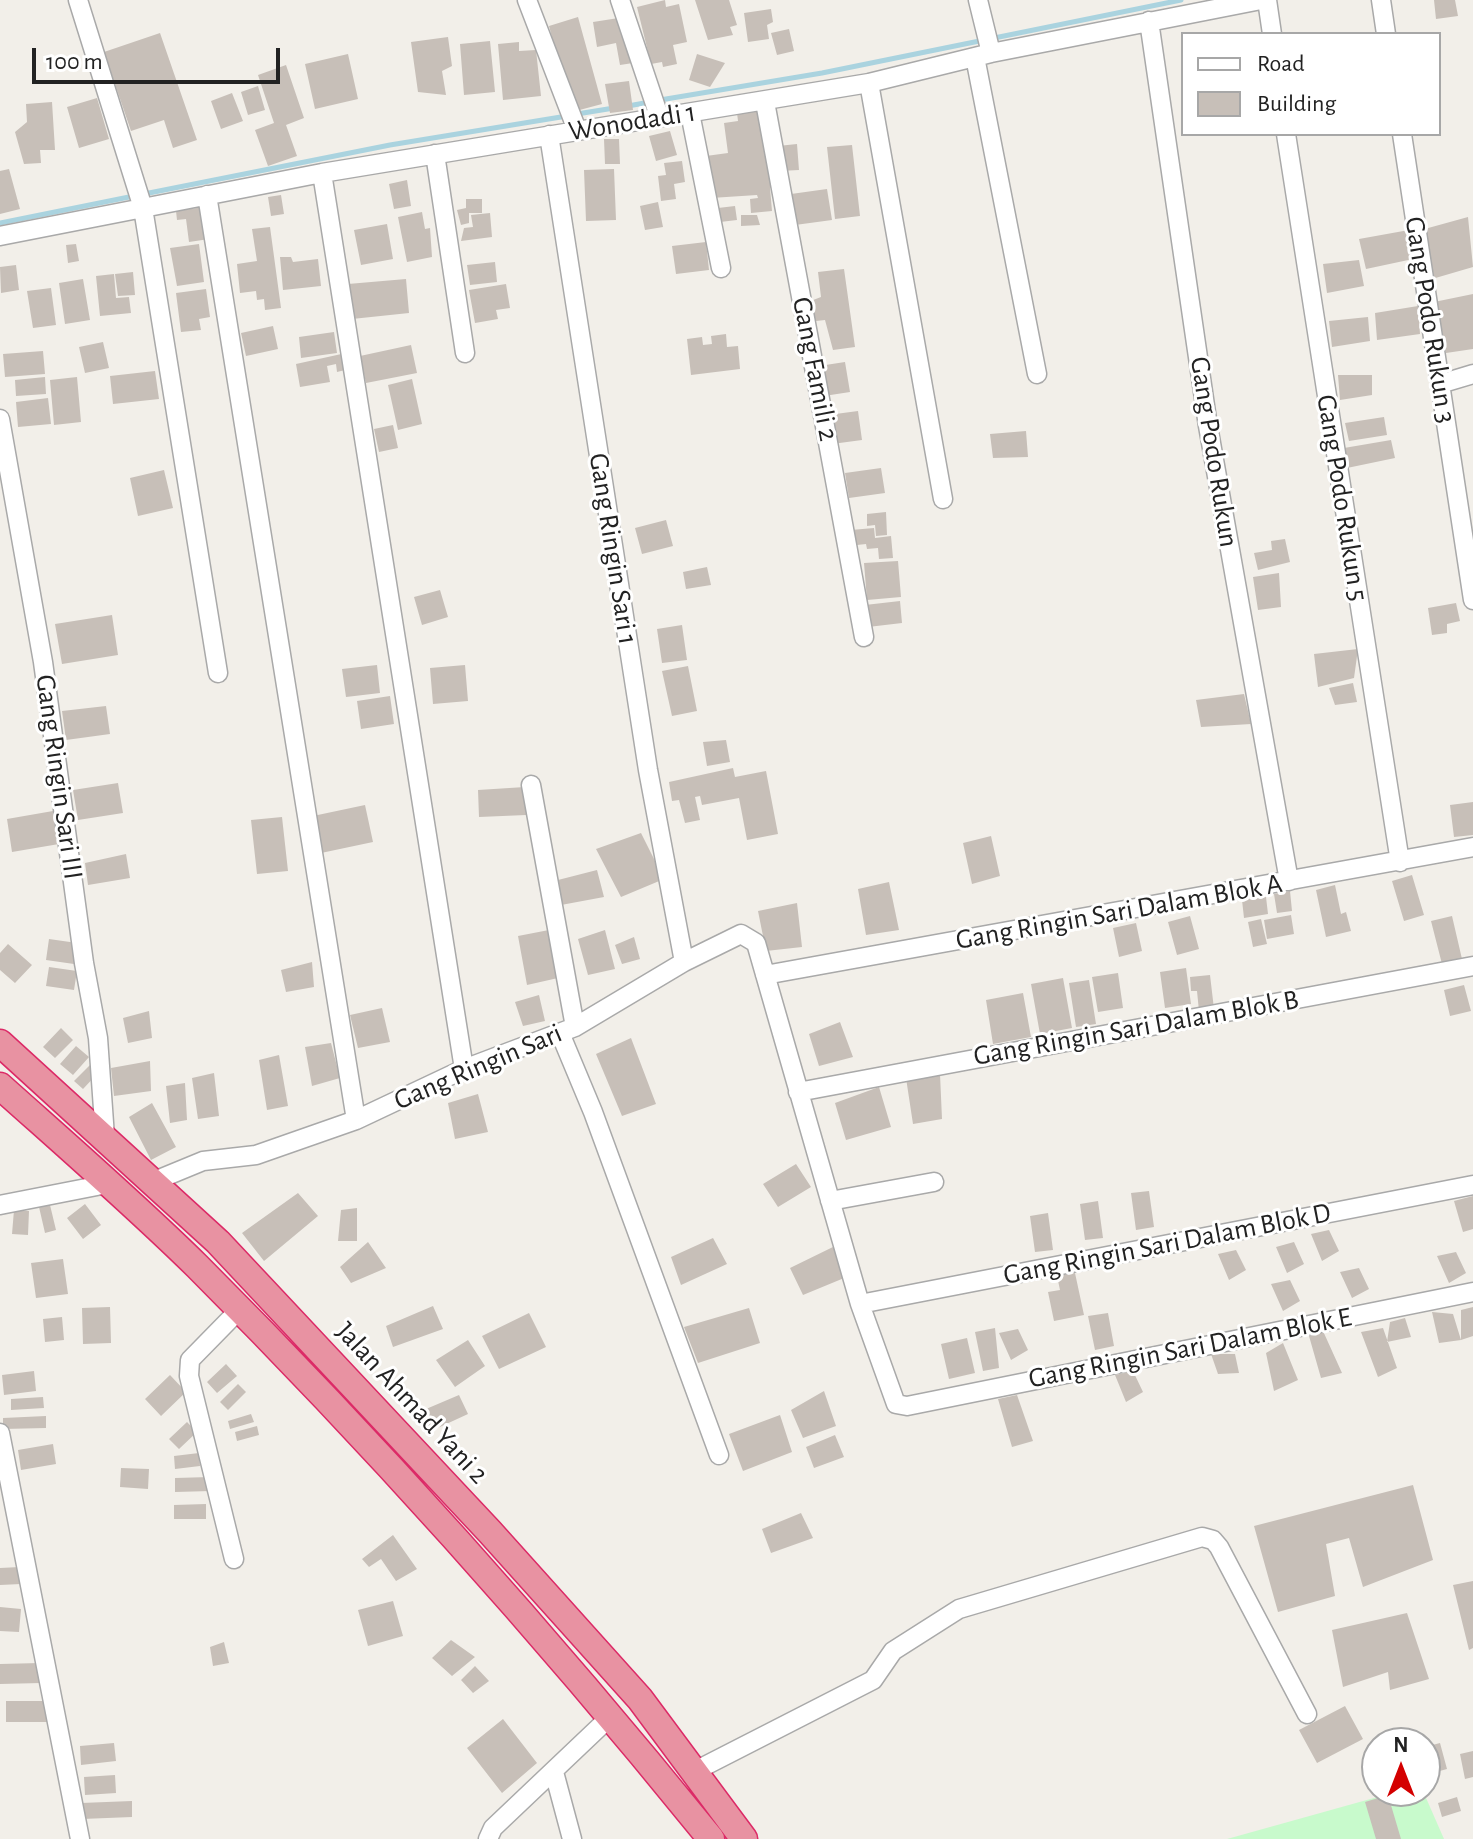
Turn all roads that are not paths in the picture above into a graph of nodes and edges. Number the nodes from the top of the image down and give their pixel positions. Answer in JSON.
{"nodes":[{"id":1,"x":78,"y":0,"type":"edge"},
{"id":2,"x":527,"y":0,"type":"edge"},
{"id":3,"x":620,"y":0,"type":"edge"},
{"id":4,"x":1264,"y":0,"type":"edge"},
{"id":5,"x":1381,"y":0,"type":"edge"},
{"id":6,"x":978,"y":2,"type":"edge"},
{"id":7,"x":1149,"y":21,"type":"junction"},
{"id":8,"x":1272,"y":32,"type":"edge"},
{"id":9,"x":1386,"y":32,"type":"edge"},
{"id":10,"x":986,"y":54,"type":"junction"},
{"id":11,"x":869,"y":83,"type":"junction"},
{"id":12,"x":765,"y":102,"type":"junction"},
{"id":13,"x":690,"y":113,"type":"junction"},
{"id":14,"x":659,"y":115,"type":"junction"},
{"id":15,"x":573,"y":121,"type":"junction"},
{"id":16,"x":549,"y":135,"type":"junction"},
{"id":17,"x":1286,"y":136,"type":"edge"},
{"id":18,"x":1402,"y":136,"type":"edge"},
{"id":19,"x":435,"y":154,"type":"junction"},
{"id":20,"x":322,"y":173,"type":"junction"},
{"id":21,"x":207,"y":195,"type":"junction"},
{"id":22,"x":143,"y":207,"type":"junction"},
{"id":23,"x":0,"y":236,"type":"edge"},
{"id":24,"x":721,"y":268,"type":"dead end"},
{"id":25,"x":465,"y":353,"type":"dead end"},
{"id":26,"x":1037,"y":374,"type":"dead end"},
{"id":27,"x":1473,"y":374,"type":"edge"},
{"id":28,"x":1440,"y":384,"type":"junction"},
{"id":29,"x":0,"y":419,"type":"edge"},
{"id":30,"x":943,"y":499,"type":"dead end"},
{"id":31,"x":1473,"y":600,"type":"edge"},
{"id":32,"x":864,"y":637,"type":"dead end"},
{"id":33,"x":218,"y":673,"type":"dead end"},
{"id":34,"x":531,"y":785,"type":"dead end"},
{"id":35,"x":1473,"y":847,"type":"edge"},
{"id":36,"x":1400,"y":862,"type":"junction"},
{"id":37,"x":1289,"y":881,"type":"junction"},
{"id":38,"x":684,"y":962,"type":"junction"},
{"id":39,"x":1473,"y":966,"type":"edge"},
{"id":40,"x":765,"y":975,"type":"junction"},
{"id":41,"x":570,"y":1023,"type":"junction"},
{"id":42,"x":0,"y":1043,"type":"edge"},
{"id":43,"x":464,"y":1069,"type":"junction"},
{"id":44,"x":0,"y":1086,"type":"edge"},
{"id":45,"x":798,"y":1092,"type":"junction"},
{"id":46,"x":355,"y":1115,"type":"junction"},
{"id":47,"x":105,"y":1137,"type":"junction"},
{"id":48,"x":152,"y":1182,"type":"junction"},
{"id":49,"x":934,"y":1182,"type":"dead end"},
{"id":50,"x":107,"y":1184,"type":"junction"},
{"id":51,"x":1473,"y":1185,"type":"edge"},
{"id":52,"x":830,"y":1201,"type":"junction"},
{"id":53,"x":0,"y":1205,"type":"edge"},
{"id":54,"x":1473,"y":1292,"type":"edge"},
{"id":55,"x":860,"y":1304,"type":"junction"},
{"id":56,"x":239,"y":1310,"type":"junction"},
{"id":57,"x":0,"y":1433,"type":"edge"},
{"id":58,"x":719,"y":1455,"type":"dead end"},
{"id":59,"x":234,"y":1559,"type":"dead end"},
{"id":60,"x":1307,"y":1714,"type":"dead end"},
{"id":61,"x":611,"y":1716,"type":"junction"},
{"id":62,"x":554,"y":1772,"type":"junction"},
{"id":63,"x":693,"y":1772,"type":"junction"},
{"id":64,"x":80,"y":1839,"type":"edge"},
{"id":65,"x":488,"y":1839,"type":"edge"},
{"id":66,"x":572,"y":1839,"type":"edge"},
{"id":67,"x":711,"y":1839,"type":"edge"},
{"id":68,"x":744,"y":1839,"type":"edge"}],
"edges":[{"from":1,"to":22,"type":"street"},
{"from":2,"to":15,"type":"street"},
{"from":3,"to":14,"type":"street"},
{"from":4,"to":7,"type":"street","name":"Wonodadi 1"},
{"from":4,"to":8,"type":"street"},
{"from":5,"to":9,"type":"street"},
{"from":6,"to":10,"type":"street"},
{"from":7,"to":10,"type":"street","name":"Wonodadi 1"},
{"from":7,"to":37,"type":"street","name":"Gang Podo Rukun"},
{"from":10,"to":11,"type":"street","name":"Wonodadi 1"},
{"from":10,"to":26,"type":"street"},
{"from":11,"to":12,"type":"street","name":"Wonodadi 1"},
{"from":11,"to":30,"type":"street"},
{"from":12,"to":13,"type":"street","name":"Wonodadi 1"},
{"from":12,"to":32,"type":"street","name":"Gang Famili 2"},
{"from":13,"to":14,"type":"street","name":"Wonodadi 1"},
{"from":13,"to":24,"type":"street"},
{"from":14,"to":15,"type":"street","name":"Wonodadi 1"},
{"from":15,"to":16,"type":"street","name":"Wonodadi 1"},
{"from":16,"to":19,"type":"street","name":"Wonodadi 1"},
{"from":16,"to":38,"type":"street","name":"Gang Ringin Sari 1"},
{"from":17,"to":36,"type":"street","name":"Gang Podo Rukun 5"},
{"from":18,"to":28,"type":"street","name":"Gang Podo Rukun 3"},
{"from":19,"to":20,"type":"street","name":"Wonodadi 1"},
{"from":19,"to":25,"type":"street"},
{"from":20,"to":21,"type":"street","name":"Wonodadi 1"},
{"from":20,"to":43,"type":"street"},
{"from":21,"to":22,"type":"street","name":"Wonodadi 1"},
{"from":21,"to":46,"type":"street"},
{"from":22,"to":23,"type":"street","name":"Wonodadi 1"},
{"from":22,"to":33,"type":"street"},
{"from":27,"to":28,"type":"street"},
{"from":28,"to":31,"type":"street","name":"Gang Podo Rukun 3"},
{"from":29,"to":47,"type":"street","name":"Gang Ringin Sari III"},
{"from":34,"to":41,"type":"street"},
{"from":35,"to":36,"type":"street","name":"Gang Ringin Sari Dalam Blok A"},
{"from":36,"to":37,"type":"street","name":"Gang Ringin Sari Dalam Blok A"},
{"from":37,"to":40,"type":"street","name":"Gang Ringin Sari Dalam Blok A"},
{"from":38,"to":40,"type":"street","name":"Gang Ringin Sari"},
{"from":38,"to":41,"type":"street","name":"Gang Ringin Sari"},
{"from":39,"to":45,"type":"street","name":"Gang Ringin Sari Dalam Blok B"},
{"from":40,"to":45,"type":"street"},
{"from":41,"to":43,"type":"street","name":"Gang Ringin Sari"},
{"from":41,"to":58,"type":"street"},
{"from":42,"to":47,"type":"highway","name":"Jalan Ahmad Yani 2"},
{"from":43,"to":46,"type":"street","name":"Gang Ringin Sari"},
{"from":44,"to":50,"type":"highway"},
{"from":45,"to":52,"type":"street"},
{"from":46,"to":48,"type":"street","name":"Gang Ringin Sari"},
{"from":47,"to":48,"type":"highway","name":"Jalan Ahmad Yani 2"},
{"from":48,"to":63,"type":"highway","name":"Jalan Ahmad Yani 2"},
{"from":49,"to":52,"type":"street"},
{"from":50,"to":53,"type":"street"},
{"from":50,"to":56,"type":"highway"},
{"from":51,"to":55,"type":"street","name":"Gang Ringin Sari Dalam Blok D"},
{"from":52,"to":55,"type":"street"},
{"from":54,"to":55,"type":"street","name":"Gang Ringin Sari Dalam Blok E"},
{"from":56,"to":59,"type":"street"},
{"from":56,"to":61,"type":"highway"},
{"from":57,"to":64,"type":"street"},
{"from":60,"to":63,"type":"street"},
{"from":61,"to":62,"type":"street"},
{"from":61,"to":67,"type":"highway"},
{"from":62,"to":65,"type":"street"},
{"from":62,"to":66,"type":"street"},
{"from":63,"to":68,"type":"highway","name":"Jalan Ahmad Yani 2"}]}
